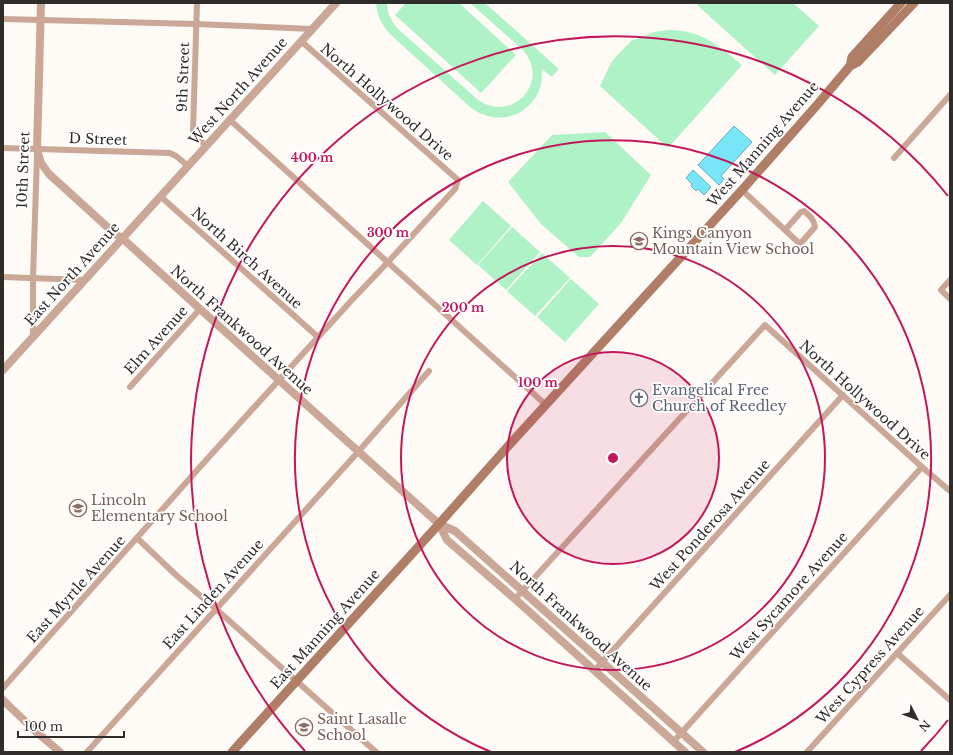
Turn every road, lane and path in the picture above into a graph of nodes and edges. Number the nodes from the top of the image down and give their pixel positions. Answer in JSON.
{"nodes":[{"id":1,"x":41,"y":3,"type":"edge"},
{"id":2,"x":197,"y":3,"type":"edge"},
{"id":3,"x":336,"y":3,"type":"edge"},
{"id":4,"x":901,"y":3,"type":"edge"},
{"id":5,"x":914,"y":3,"type":"edge"},
{"id":6,"x":3,"y":19,"type":"edge"},
{"id":7,"x":41,"y":20,"type":"junction"},
{"id":8,"x":196,"y":24,"type":"junction"},
{"id":9,"x":312,"y":29,"type":"junction"},
{"id":10,"x":301,"y":42,"type":"junction"},
{"id":11,"x":850,"y":66,"type":"junction"},
{"id":12,"x":950,"y":95,"type":"edge"},
{"id":13,"x":230,"y":120,"type":"junction"},
{"id":14,"x":206,"y":146,"type":"junction"},
{"id":15,"x":3,"y":148,"type":"edge"},
{"id":16,"x":37,"y":149,"type":"junction"},
{"id":17,"x":894,"y":158,"type":"dead end"},
{"id":18,"x":188,"y":166,"type":"junction"},
{"id":19,"x":458,"y":180,"type":"joint"},
{"id":20,"x":742,"y":190,"type":"junction"},
{"id":21,"x":160,"y":196,"type":"junction"},
{"id":22,"x":785,"y":230,"type":"junction"},
{"id":23,"x":122,"y":238,"type":"junction"},
{"id":24,"x":388,"y":262,"type":"junction"},
{"id":25,"x":3,"y":277,"type":"edge"},
{"id":26,"x":33,"y":278,"type":"junction"},
{"id":27,"x":84,"y":280,"type":"junction"},
{"id":28,"x":950,"y":280,"type":"edge"},
{"id":29,"x":950,"y":299,"type":"edge"},
{"id":30,"x":200,"y":309,"type":"junction"},
{"id":31,"x":33,"y":337,"type":"junction"},
{"id":32,"x":318,"y":337,"type":"junction"},
{"id":33,"x":3,"y":370,"type":"edge"},
{"id":34,"x":429,"y":371,"type":"dead end"},
{"id":35,"x":279,"y":380,"type":"junction"},
{"id":36,"x":130,"y":387,"type":"dead end"},
{"id":37,"x":843,"y":395,"type":"junction"},
{"id":38,"x":546,"y":405,"type":"junction"},
{"id":39,"x":358,"y":452,"type":"junction"},
{"id":40,"x":922,"y":467,"type":"junction"},
{"id":41,"x":950,"y":490,"type":"edge"},
{"id":42,"x":439,"y":524,"type":"junction"},
{"id":43,"x":137,"y":538,"type":"junction"},
{"id":44,"x":523,"y":591,"type":"junction"},
{"id":45,"x":950,"y":595,"type":"edge"},
{"id":46,"x":515,"y":599,"type":"junction"},
{"id":47,"x":216,"y":609,"type":"junction"},
{"id":48,"x":898,"y":653,"type":"junction"},
{"id":49,"x":602,"y":662,"type":"junction"},
{"id":50,"x":594,"y":670,"type":"junction"},
{"id":51,"x":297,"y":681,"type":"junction"},
{"id":52,"x":3,"y":688,"type":"edge"},
{"id":53,"x":3,"y":700,"type":"edge"},
{"id":54,"x":950,"y":700,"type":"edge"},
{"id":55,"x":681,"y":733,"type":"junction"},
{"id":56,"x":674,"y":741,"type":"junction"},
{"id":57,"x":60,"y":752,"type":"edge"},
{"id":58,"x":87,"y":752,"type":"edge"},
{"id":59,"x":232,"y":752,"type":"edge"},
{"id":60,"x":376,"y":752,"type":"edge"},
{"id":61,"x":686,"y":752,"type":"edge"},
{"id":62,"x":703,"y":752,"type":"edge"},
{"id":63,"x":808,"y":752,"type":"edge"}],
"edges":[{"from":1,"to":7,"type":"street","name":"10th Street"},
{"from":2,"to":8,"type":"street","name":"9th Street"},
{"from":3,"to":9,"type":"street","name":"West North Avenue"},
{"from":4,"to":11,"type":"main road","name":"West Manning Avenue"},
{"from":5,"to":11,"type":"main road","name":"West Manning Avenue"},
{"from":6,"to":7,"type":"street"},
{"from":7,"to":8,"type":"street"},
{"from":7,"to":16,"type":"street","name":"10th Street"},
{"from":8,"to":9,"type":"street"},
{"from":8,"to":14,"type":"street","name":"9th Street"},
{"from":9,"to":10,"type":"street","name":"West North Avenue"},
{"from":10,"to":13,"type":"street","name":"West North Avenue"},
{"from":10,"to":19,"type":"street","name":"North Hollywood Drive"},
{"from":11,"to":20,"type":"main road","name":"West Manning Avenue"},
{"from":12,"to":17,"type":"street"},
{"from":13,"to":14,"type":"street","name":"West North Avenue"},
{"from":13,"to":24,"type":"street"},
{"from":14,"to":18,"type":"street","name":"West North Avenue"},
{"from":15,"to":16,"type":"street","name":"D Street"},
{"from":16,"to":18,"type":"street","name":"D Street"},
{"from":16,"to":23,"type":"street","name":"North Frankwood Avenue"},
{"from":16,"to":26,"type":"street","name":"10th Street"},
{"from":18,"to":21,"type":"street","name":"West North Avenue"},
{"from":19,"to":24,"type":"street","name":"East Myrtle Avenue"},
{"from":20,"to":22,"type":"street"},
{"from":20,"to":38,"type":"main road","name":"West Manning Avenue"},
{"from":21,"to":23,"type":"street","name":"East North Avenue"},
{"from":21,"to":32,"type":"street","name":"North Birch Avenue"},
{"from":22,"to":22,"type":"street"},
{"from":23,"to":27,"type":"street","name":"East North Avenue"},
{"from":23,"to":30,"type":"street","name":"North Frankwood Avenue"},
{"from":24,"to":32,"type":"street","name":"East Myrtle Avenue"},
{"from":24,"to":38,"type":"street"},
{"from":25,"to":26,"type":"street"},
{"from":26,"to":27,"type":"street"},
{"from":26,"to":31,"type":"street","name":"10th Street"},
{"from":27,"to":31,"type":"street","name":"East North Avenue"},
{"from":28,"to":29,"type":"street"},
{"from":30,"to":35,"type":"street","name":"North Frankwood Avenue"},
{"from":30,"to":36,"type":"street","name":"Elm Avenue"},
{"from":31,"to":33,"type":"street","name":"East North Avenue"},
{"from":32,"to":35,"type":"street","name":"East Myrtle Avenue"},
{"from":34,"to":39,"type":"street","name":"East Linden Avenue"},
{"from":35,"to":39,"type":"street","name":"North Frankwood Avenue"},
{"from":35,"to":43,"type":"street","name":"East Myrtle Avenue"},
{"from":37,"to":40,"type":"street","name":"North Hollywood Drive"},
{"from":37,"to":44,"type":"street","name":"North Hollywood Drive"},
{"from":37,"to":49,"type":"street","name":"West Ponderosa Avenue"},
{"from":38,"to":42,"type":"main road","name":"West Manning Avenue"},
{"from":39,"to":42,"type":"street","name":"North Frankwood Avenue"},
{"from":39,"to":47,"type":"street","name":"East Linden Avenue"},
{"from":40,"to":41,"type":"street","name":"North Hollywood Drive"},
{"from":40,"to":55,"type":"street","name":"West Sycamore Avenue"},
{"from":42,"to":44,"type":"street","name":"North Frankwood Avenue"},
{"from":42,"to":46,"type":"street","name":"North Frankwood Avenue"},
{"from":42,"to":51,"type":"main road","name":"East Manning Avenue"},
{"from":43,"to":47,"type":"street"},
{"from":43,"to":52,"type":"street","name":"East Myrtle Avenue"},
{"from":44,"to":46,"type":"street"},
{"from":44,"to":49,"type":"street","name":"North Frankwood Avenue"},
{"from":45,"to":48,"type":"street","name":"West Cypress Avenue"},
{"from":46,"to":50,"type":"street","name":"North Frankwood Avenue"},
{"from":47,"to":51,"type":"street"},
{"from":47,"to":58,"type":"street","name":"East Linden Avenue"},
{"from":48,"to":54,"type":"street"},
{"from":48,"to":63,"type":"street","name":"West Cypress Avenue"},
{"from":49,"to":50,"type":"street","name":"West Ponderosa Avenue"},
{"from":49,"to":55,"type":"street","name":"North Frankwood Avenue"},
{"from":50,"to":56,"type":"street","name":"North Frankwood Avenue"},
{"from":51,"to":59,"type":"main road","name":"East Manning Avenue"},
{"from":51,"to":60,"type":"street"},
{"from":53,"to":57,"type":"street"},
{"from":55,"to":56,"type":"street","name":"West Sycamore Avenue"},
{"from":55,"to":62,"type":"street","name":"North Frankwood Avenue"},
{"from":56,"to":61,"type":"street","name":"North Frankwood Avenue"}]}
